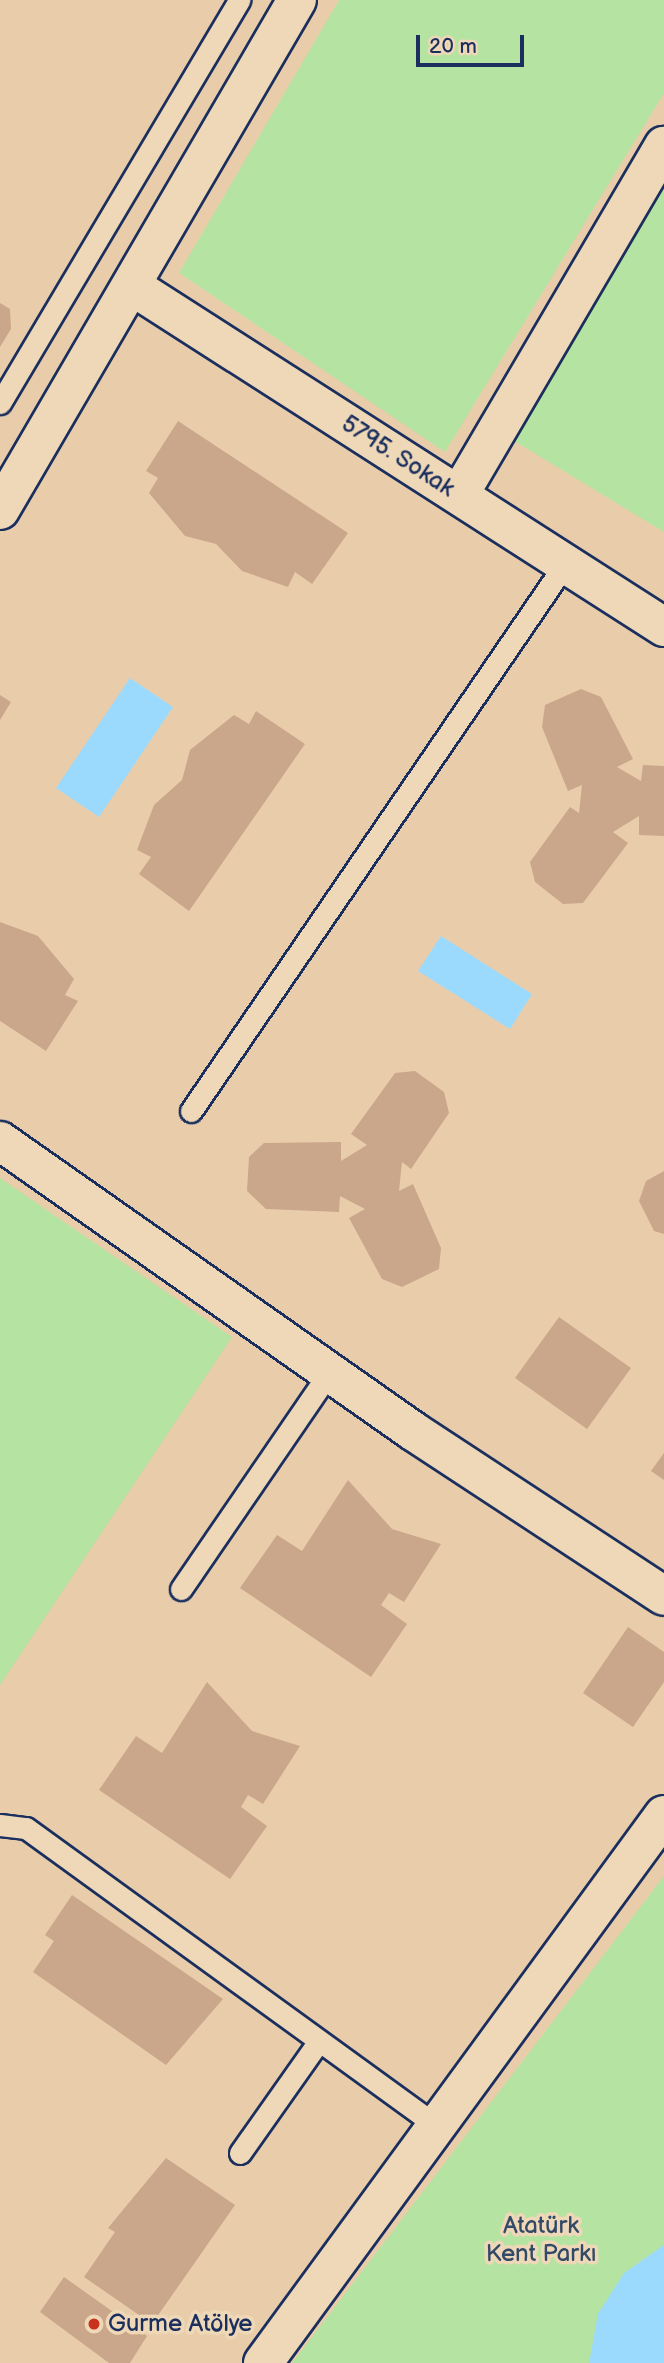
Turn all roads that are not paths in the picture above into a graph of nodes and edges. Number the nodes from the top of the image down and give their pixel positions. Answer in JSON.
{"nodes":[{"id":1,"x":239,"y":0,"type":"edge"},
{"id":2,"x":297,"y":0,"type":"edge"},
{"id":3,"x":664,"y":146,"type":"edge"},
{"id":4,"x":132,"y":286,"type":"junction"},
{"id":5,"x":0,"y":403,"type":"edge"},
{"id":6,"x":459,"y":495,"type":"junction"},
{"id":7,"x":0,"y":510,"type":"edge"},
{"id":8,"x":565,"y":564,"type":"junction"},
{"id":9,"x":664,"y":626,"type":"edge"},
{"id":10,"x":191,"y":1111,"type":"dead end"},
{"id":11,"x":0,"y":1141,"type":"edge"},
{"id":12,"x":331,"y":1370,"type":"junction"},
{"id":13,"x":180,"y":1589,"type":"dead end"},
{"id":14,"x":664,"y":1596,"type":"edge"},
{"id":15,"x":664,"y":1815,"type":"edge"},
{"id":16,"x":0,"y":1825,"type":"edge"},
{"id":17,"x":319,"y":2041,"type":"junction"},
{"id":18,"x":437,"y":2126,"type":"junction"},
{"id":19,"x":240,"y":2153,"type":"dead end"},
{"id":20,"x":263,"y":2363,"type":"edge"}],
"edges":[{"from":1,"to":5,"type":"lane"},
{"from":2,"to":4,"type":"street"},
{"from":3,"to":6,"type":"street"},
{"from":4,"to":6,"type":"street","name":"5795. Sokak"},
{"from":4,"to":7,"type":"street"},
{"from":6,"to":8,"type":"street","name":"5795. Sokak"},
{"from":8,"to":9,"type":"street","name":"5795. Sokak"},
{"from":8,"to":10,"type":"lane"},
{"from":11,"to":12,"type":"street"},
{"from":12,"to":13,"type":"lane"},
{"from":12,"to":14,"type":"street"},
{"from":15,"to":18,"type":"street"},
{"from":16,"to":17,"type":"lane"},
{"from":17,"to":18,"type":"lane"},
{"from":17,"to":19,"type":"lane"},
{"from":18,"to":20,"type":"street"}]}
